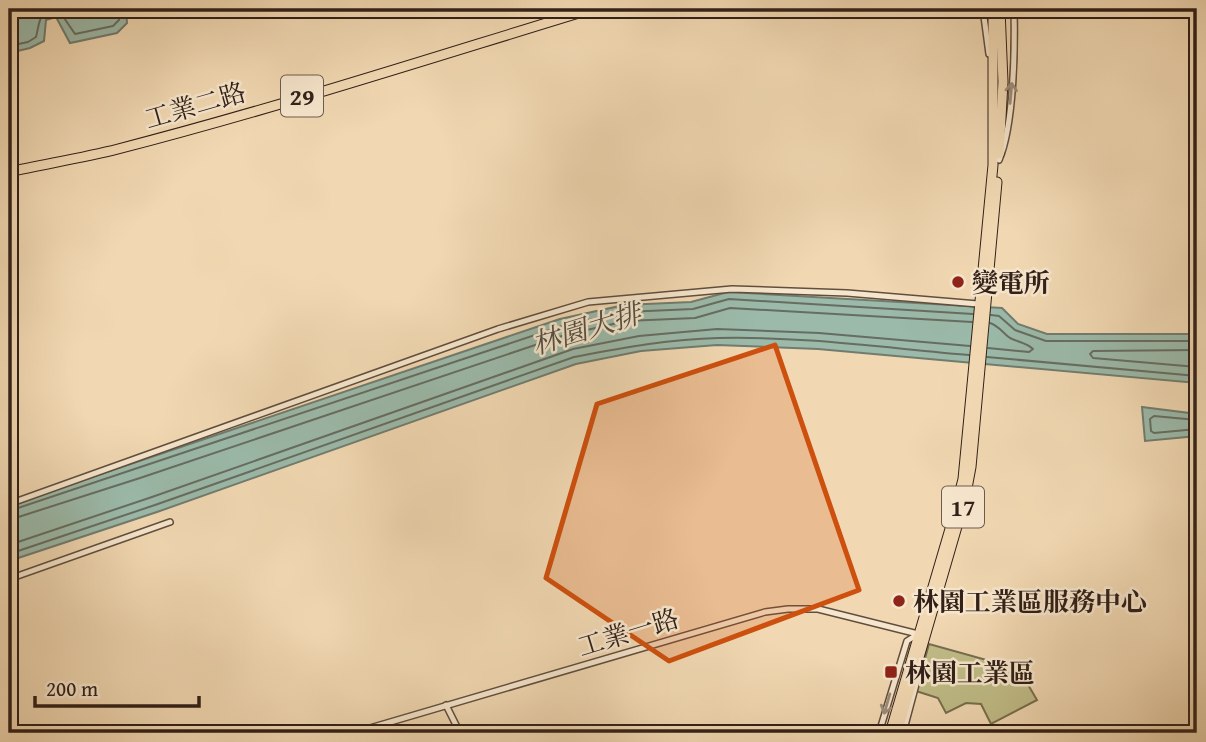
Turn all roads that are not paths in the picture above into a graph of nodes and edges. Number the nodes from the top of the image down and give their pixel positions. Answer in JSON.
{"nodes":[{"id":1,"x":592,"y":9,"type":"edge"},
{"id":2,"x":983,"y":9,"type":"edge"},
{"id":3,"x":993,"y":9,"type":"edge"},
{"id":4,"x":1000,"y":9,"type":"edge"},
{"id":5,"x":1014,"y":9,"type":"edge"},
{"id":6,"x":998,"y":115,"type":"junction"},
{"id":7,"x":996,"y":162,"type":"junction"},
{"id":8,"x":9,"y":172,"type":"edge"},
{"id":9,"x":981,"y":299,"type":"junction"},
{"id":10,"x":9,"y":505,"type":"edge"},
{"id":11,"x":170,"y":522,"type":"dead end"},
{"id":12,"x":9,"y":579,"type":"edge"},
{"id":13,"x":922,"y":634,"type":"junction"},
{"id":14,"x":446,"y":705,"type":"junction"},
{"id":15,"x":353,"y":733,"type":"edge"},
{"id":16,"x":460,"y":733,"type":"edge"},
{"id":17,"x":879,"y":733,"type":"edge"},
{"id":18,"x":890,"y":733,"type":"edge"},
{"id":19,"x":897,"y":733,"type":"edge"},
{"id":20,"x":903,"y":733,"type":"edge"}],
"edges":[{"from":1,"to":8,"type":"main road","name":"工業二路","number":"29"},
{"from":2,"to":7,"type":"street"},
{"from":3,"to":6,"type":"main road","number":"17"},
{"from":4,"to":6,"type":"main road","number":"17"},
{"from":7,"to":5,"type":"street","one_way":true},
{"from":6,"to":7,"type":"main road","number":"17"},
{"from":7,"to":9,"type":"main road","number":"17"},
{"from":9,"to":10,"type":"street"},
{"from":9,"to":13,"type":"main road","number":"17"},
{"from":11,"to":12,"type":"street"},
{"from":13,"to":14,"type":"street","name":"工業一路"},
{"from":13,"to":17,"type":"street","one_way":true},
{"from":13,"to":18,"type":"main road","number":"17"},
{"from":13,"to":19,"type":"main road","number":"17"},
{"from":13,"to":20,"type":"street"},
{"from":14,"to":15,"type":"street","name":"工業一路"},
{"from":14,"to":16,"type":"street"}]}
